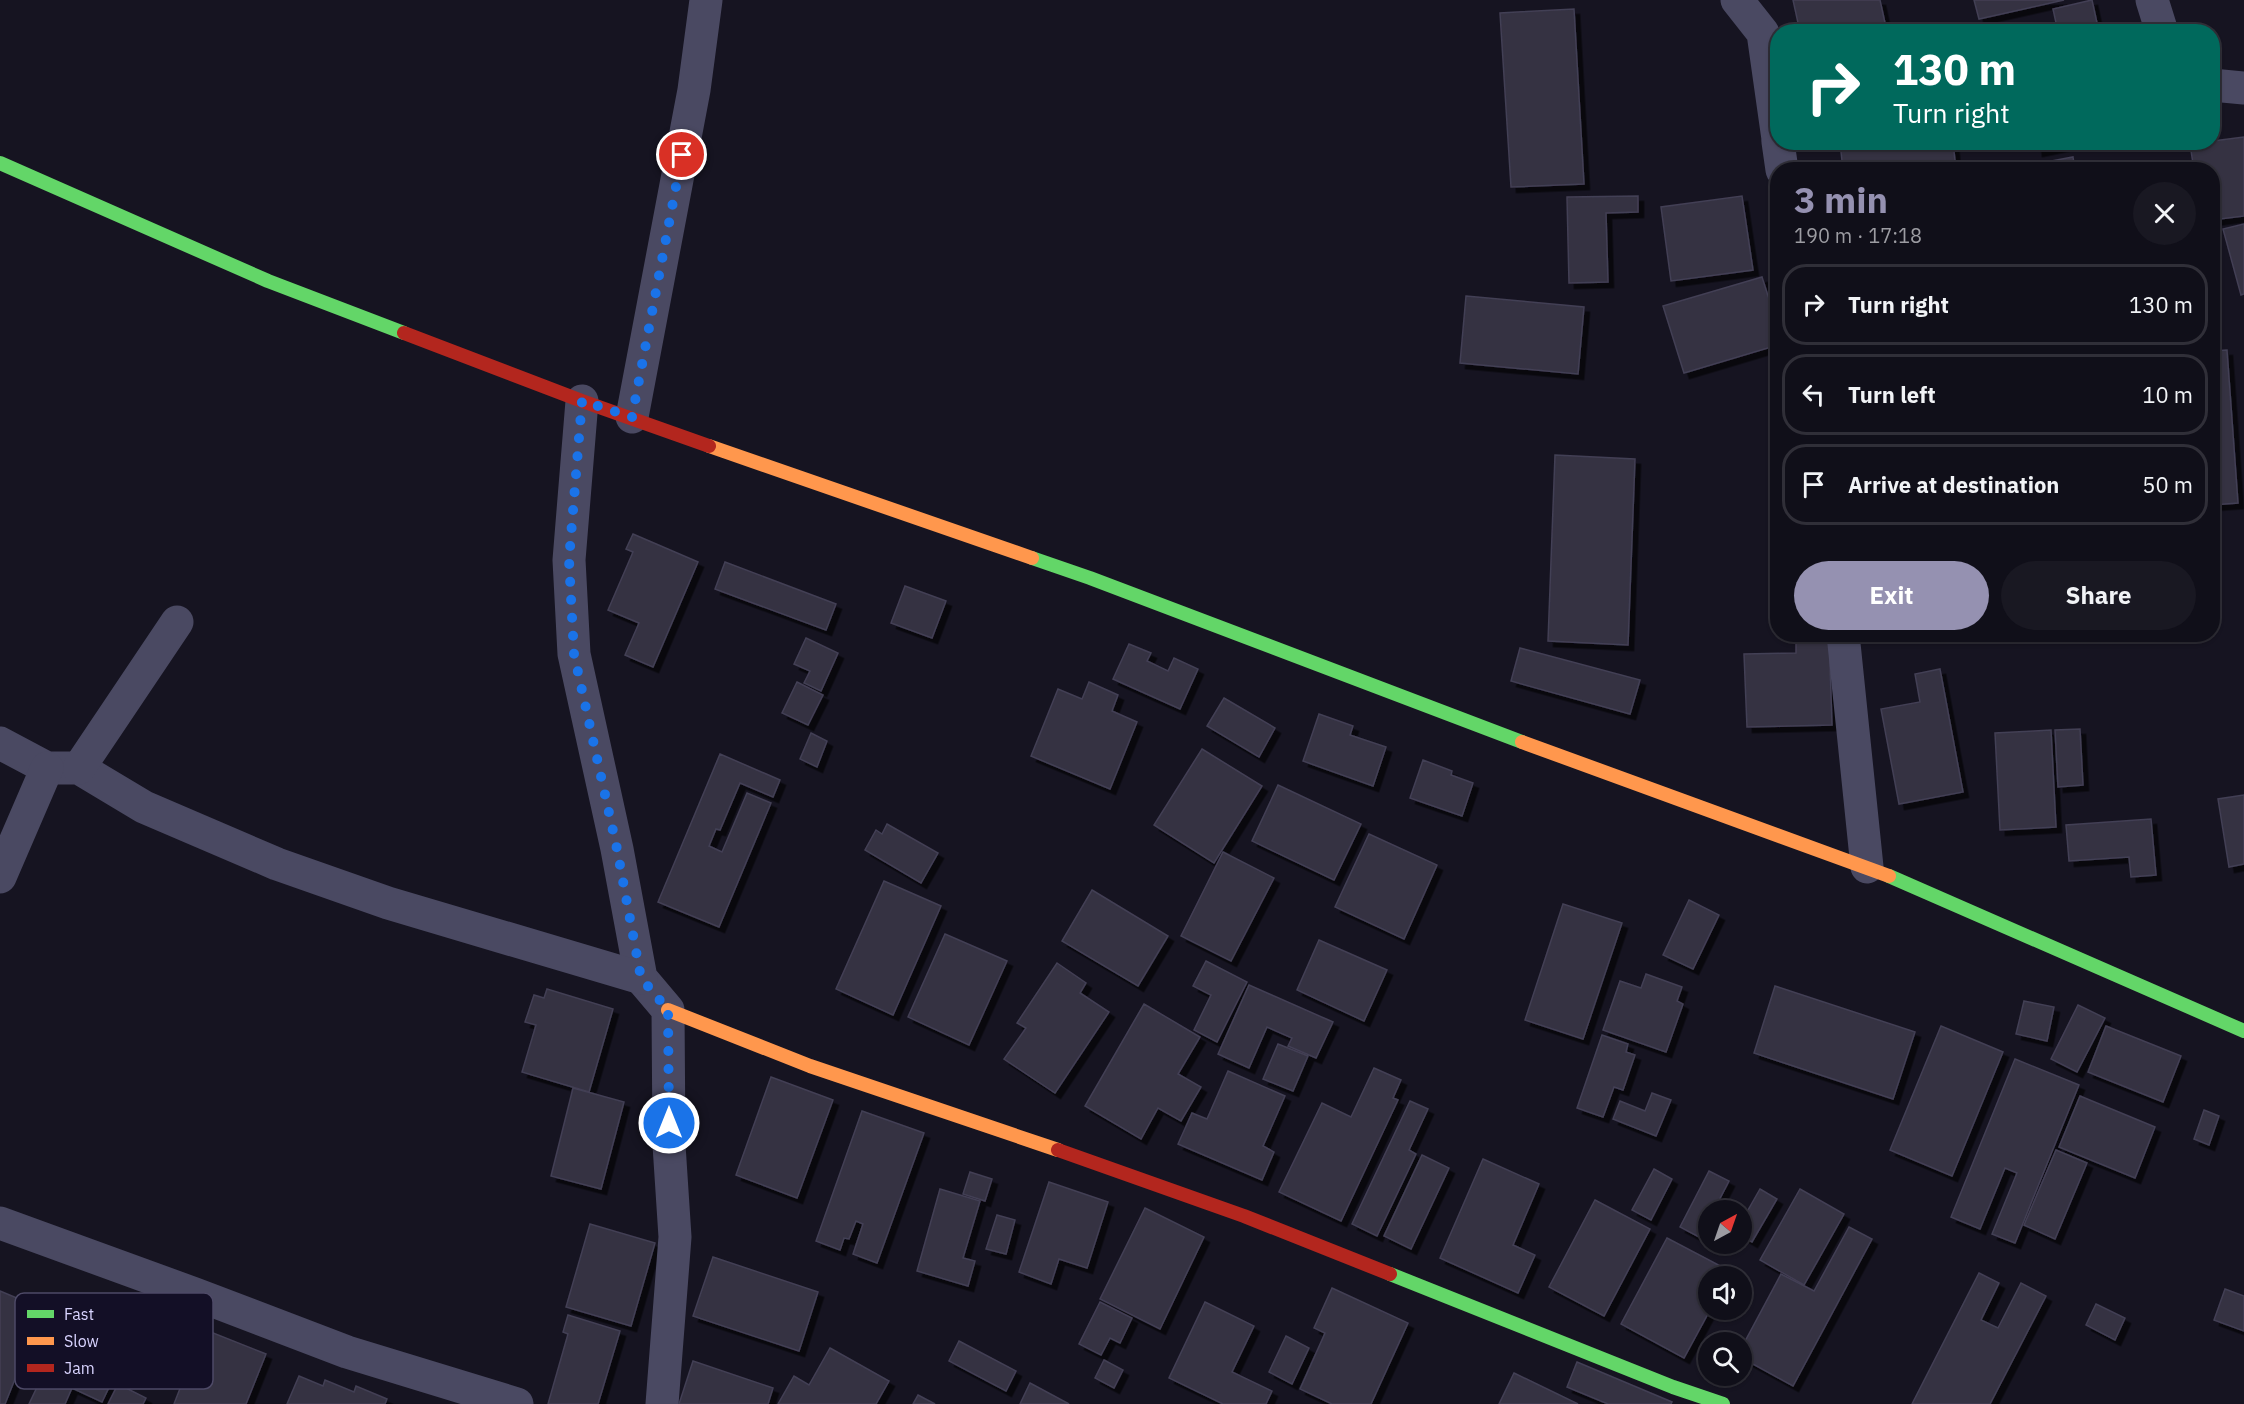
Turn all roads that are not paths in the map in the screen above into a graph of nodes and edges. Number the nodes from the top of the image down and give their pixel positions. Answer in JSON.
{"nodes":[{"id":1,"x":706,"y":0,"type":"edge"},
{"id":2,"x":1737,"y":0,"type":"edge"},
{"id":3,"x":2152,"y":0,"type":"edge"},
{"id":4,"x":2160,"y":24,"type":"edge"},
{"id":5,"x":1770,"y":83,"type":"edge"},
{"id":6,"x":2220,"y":85,"type":"edge"},
{"id":7,"x":2244,"y":88,"type":"edge"},
{"id":8,"x":0,"y":164,"type":"edge"},
{"id":9,"x":582,"y":401,"type":"junction"},
{"id":10,"x":632,"y":417,"type":"junction"},
{"id":11,"x":177,"y":622,"type":"dead end"},
{"id":12,"x":1844,"y":642,"type":"edge"},
{"id":13,"x":0,"y":743,"type":"edge"},
{"id":14,"x":47,"y":768,"type":"junction"},
{"id":15,"x":79,"y":768,"type":"junction"},
{"id":16,"x":1867,"y":867,"type":"junction"},
{"id":17,"x":0,"y":877,"type":"edge"},
{"id":18,"x":641,"y":978,"type":"junction"},
{"id":19,"x":668,"y":1010,"type":"junction"},
{"id":20,"x":2244,"y":1030,"type":"edge"},
{"id":21,"x":0,"y":1223,"type":"edge"},
{"id":22,"x":192,"y":1293,"type":"edge"},
{"id":23,"x":213,"y":1301,"type":"edge"},
{"id":24,"x":517,"y":1404,"type":"edge"},
{"id":25,"x":662,"y":1404,"type":"edge"},
{"id":26,"x":1723,"y":1404,"type":"edge"}],
"edges":[{"from":1,"to":10,"type":"street"},
{"from":2,"to":5,"type":"street"},
{"from":3,"to":4,"type":"street"},
{"from":6,"to":7,"type":"street"},
{"from":8,"to":9,"type":"main road"},
{"from":9,"to":10,"type":"main road"},
{"from":9,"to":18,"type":"street"},
{"from":10,"to":16,"type":"main road"},
{"from":11,"to":15,"type":"street"},
{"from":12,"to":16,"type":"street"},
{"from":13,"to":14,"type":"street"},
{"from":14,"to":15,"type":"street"},
{"from":14,"to":17,"type":"street"},
{"from":15,"to":18,"type":"street"},
{"from":16,"to":20,"type":"main road"},
{"from":18,"to":19,"type":"street"},
{"from":19,"to":25,"type":"street"},
{"from":19,"to":26,"type":"main road"},
{"from":21,"to":22,"type":"street"},
{"from":23,"to":24,"type":"street"}]}
